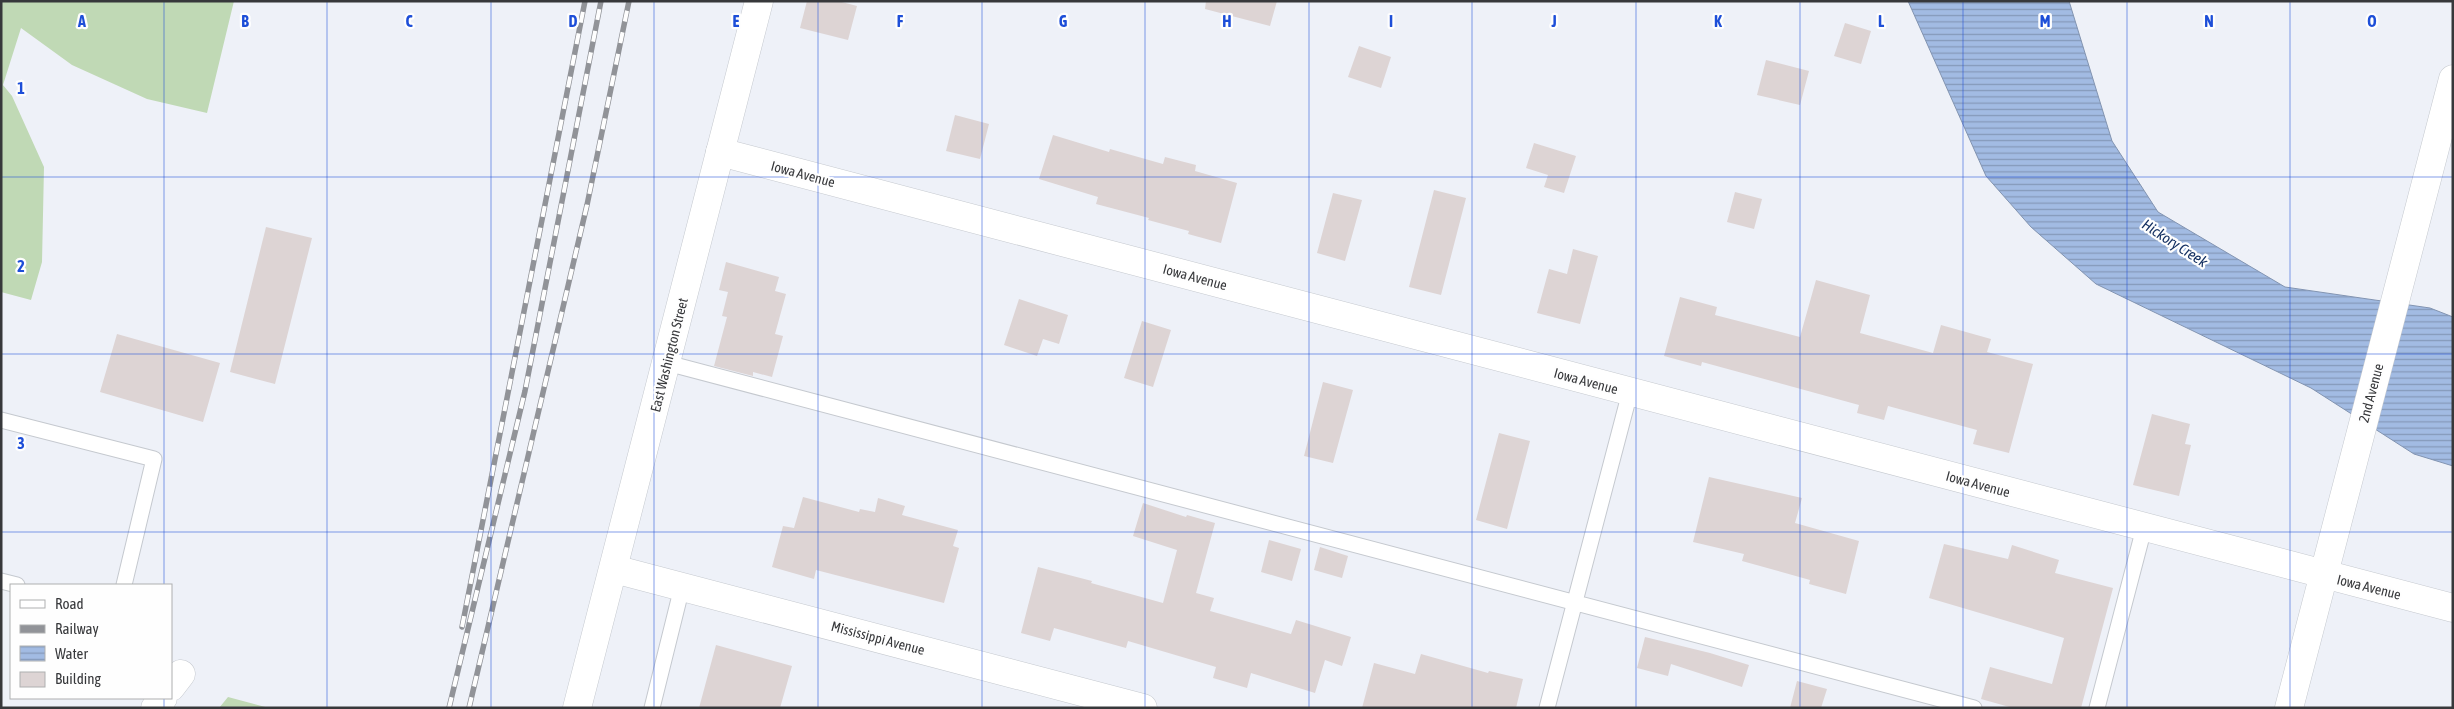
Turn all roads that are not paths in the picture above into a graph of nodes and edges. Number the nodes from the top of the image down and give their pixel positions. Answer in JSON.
{"nodes":[{"id":1,"x":759,"y":1,"type":"edge"},
{"id":2,"x":2453,"y":79,"type":"edge"},
{"id":3,"x":720,"y":152,"type":"junction"},
{"id":4,"x":667,"y":363,"type":"junction"},
{"id":5,"x":1630,"y":392,"type":"junction"},
{"id":6,"x":1,"y":420,"type":"edge"},
{"id":7,"x":2144,"y":528,"type":"junction"},
{"id":8,"x":614,"y":569,"type":"junction"},
{"id":9,"x":2323,"y":575,"type":"junction"},
{"id":10,"x":124,"y":584,"type":"edge"},
{"id":11,"x":682,"y":587,"type":"junction"},
{"id":12,"x":1575,"y":602,"type":"junction"},
{"id":13,"x":2453,"y":608,"type":"edge"},
{"id":14,"x":577,"y":708,"type":"edge"},
{"id":15,"x":652,"y":708,"type":"edge"},
{"id":16,"x":1143,"y":708,"type":"edge"},
{"id":17,"x":1547,"y":708,"type":"edge"},
{"id":18,"x":1974,"y":708,"type":"edge"},
{"id":19,"x":2097,"y":708,"type":"edge"},
{"id":20,"x":2288,"y":708,"type":"edge"}],
"edges":[{"from":1,"to":3,"type":"street","name":"East Washington Street"},
{"from":2,"to":9,"type":"street","name":"2nd Avenue"},
{"from":3,"to":4,"type":"street","name":"East Washington Street"},
{"from":3,"to":5,"type":"street","name":"Iowa Avenue"},
{"from":4,"to":8,"type":"street","name":"East Washington Street"},
{"from":4,"to":12,"type":"lane"},
{"from":5,"to":7,"type":"street","name":"Iowa Avenue"},
{"from":5,"to":12,"type":"lane"},
{"from":6,"to":10,"type":"lane"},
{"from":7,"to":9,"type":"street","name":"Iowa Avenue"},
{"from":7,"to":19,"type":"lane"},
{"from":8,"to":11,"type":"street","name":"Mississippi Avenue"},
{"from":8,"to":14,"type":"street","name":"East Washington Street"},
{"from":9,"to":13,"type":"street","name":"Iowa Avenue"},
{"from":9,"to":20,"type":"street","name":"2nd Avenue"},
{"from":11,"to":15,"type":"lane"},
{"from":11,"to":16,"type":"street","name":"Mississippi Avenue"},
{"from":12,"to":17,"type":"lane"},
{"from":12,"to":18,"type":"lane"}]}
